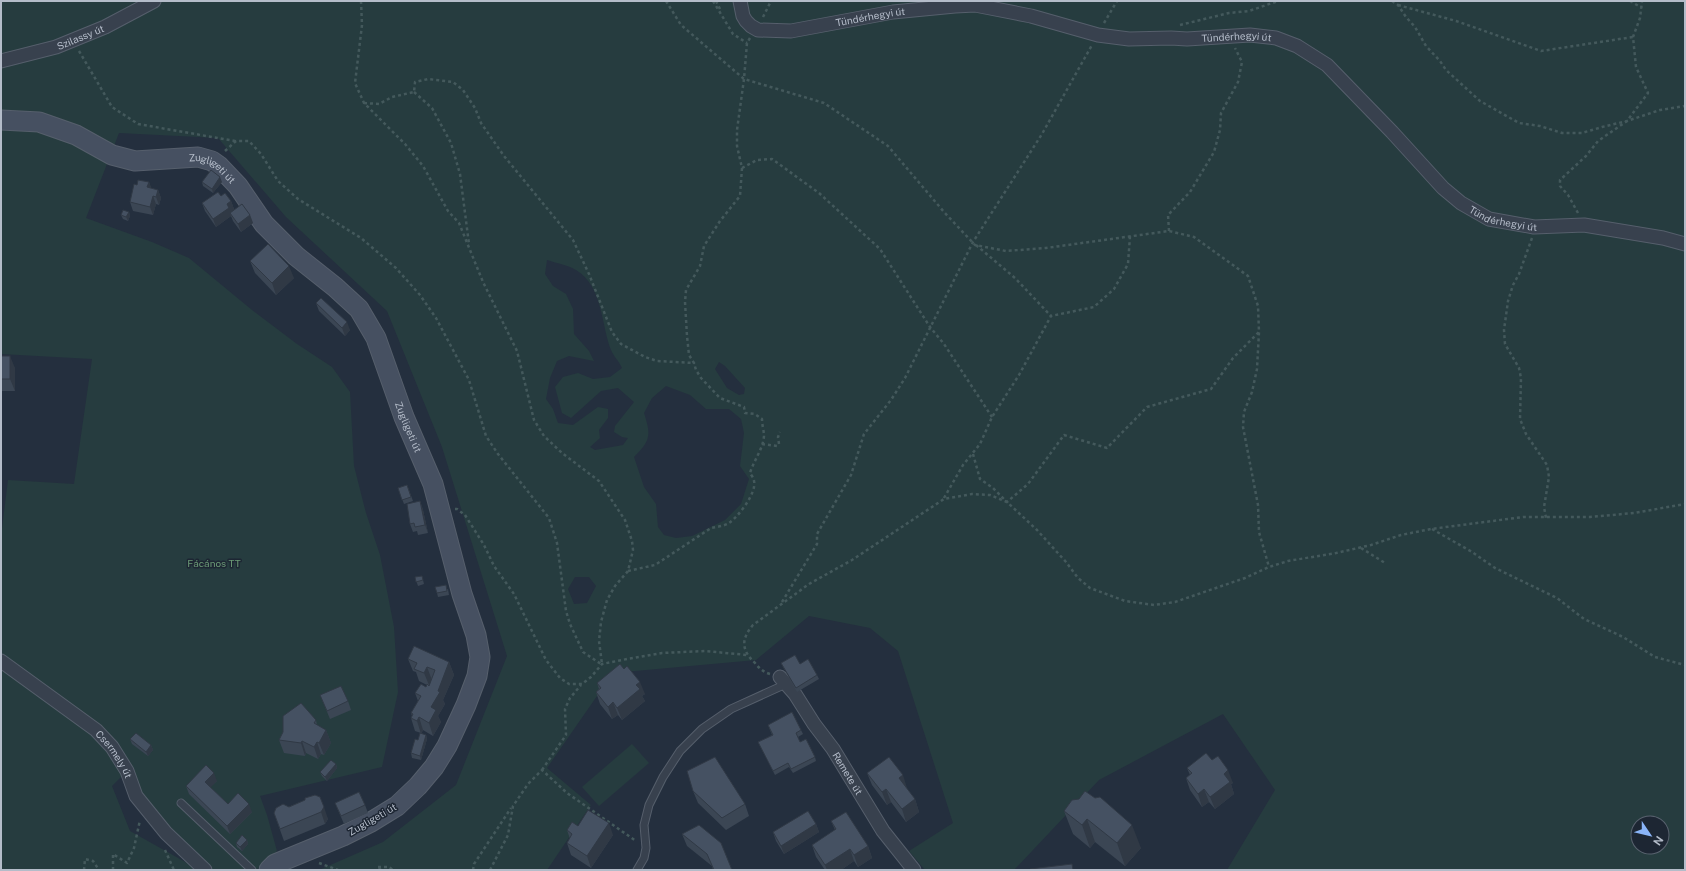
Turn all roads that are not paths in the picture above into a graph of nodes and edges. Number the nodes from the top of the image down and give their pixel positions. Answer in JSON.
{"nodes":[{"id":1,"x":154,"y":1,"type":"edge"},
{"id":2,"x":740,"y":1,"type":"edge"},
{"id":3,"x":1,"y":61,"type":"edge"},
{"id":4,"x":1,"y":120,"type":"edge"},
{"id":5,"x":1685,"y":244,"type":"edge"},
{"id":6,"x":1,"y":661,"type":"edge"},
{"id":7,"x":783,"y":681,"type":"joint"},
{"id":8,"x":181,"y":803,"type":"dead end"},
{"id":9,"x":272,"y":867,"type":"edge"},
{"id":10,"x":205,"y":870,"type":"edge"},
{"id":11,"x":252,"y":870,"type":"edge"},
{"id":12,"x":638,"y":870,"type":"edge"},
{"id":13,"x":914,"y":870,"type":"edge"}],
"edges":[{"from":1,"to":3,"type":"street","name":"Szilassy út"},
{"from":2,"to":5,"type":"street","name":"Tündérhegyi út"},
{"from":4,"to":9,"type":"street","name":"Zugligeti út"},
{"from":6,"to":10,"type":"street","name":"Csermely út"},
{"from":7,"to":12,"type":"lane"},
{"from":7,"to":13,"type":"street","name":"Remete út"},
{"from":8,"to":11,"type":"lane"}]}
